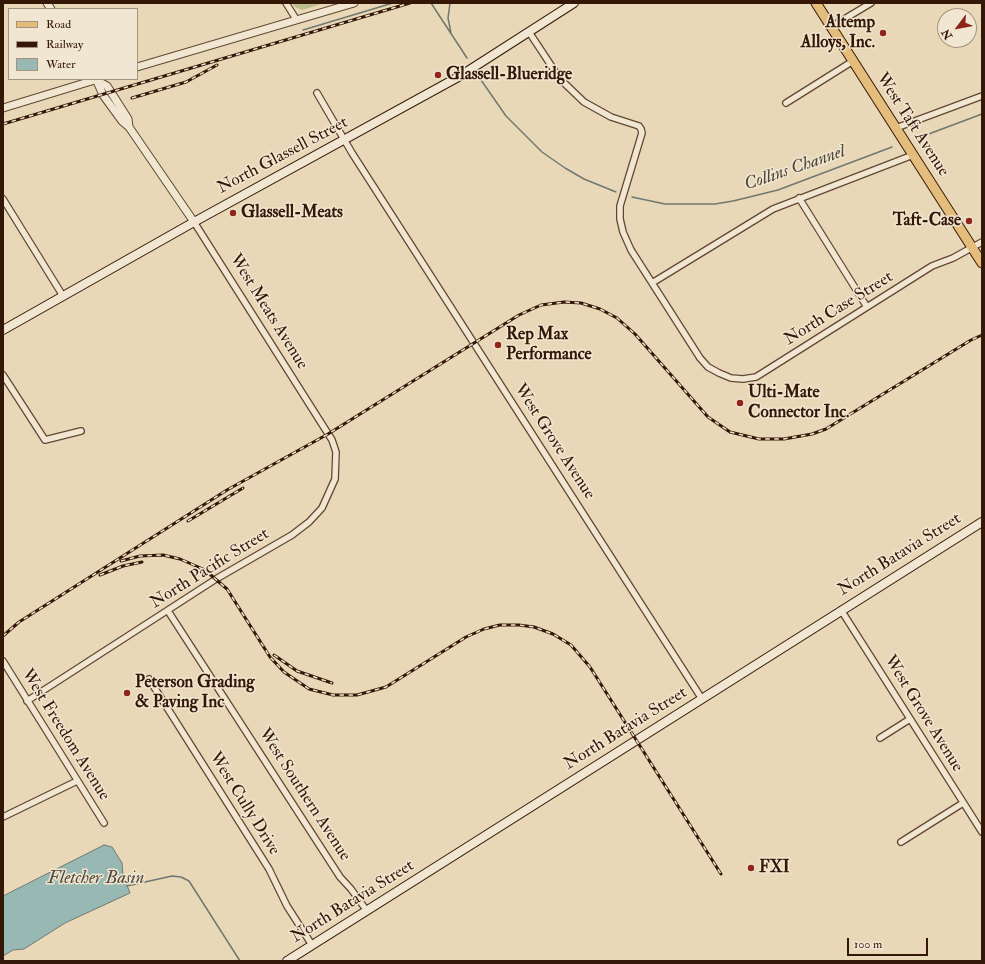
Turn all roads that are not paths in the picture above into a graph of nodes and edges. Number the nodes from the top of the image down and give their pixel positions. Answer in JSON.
{"nodes":[{"id":1,"x":286,"y":3,"type":"edge"},
{"id":2,"x":354,"y":3,"type":"edge"},
{"id":3,"x":574,"y":3,"type":"edge"},
{"id":4,"x":816,"y":3,"type":"edge"},
{"id":5,"x":871,"y":3,"type":"edge"},
{"id":6,"x":296,"y":19,"type":"junction"},
{"id":7,"x":831,"y":27,"type":"junction"},
{"id":8,"x":529,"y":32,"type":"junction"},
{"id":9,"x":853,"y":60,"type":"junction"},
{"id":10,"x":138,"y":67,"type":"edge"},
{"id":11,"x":94,"y":80,"type":"edge"},
{"id":12,"x":98,"y":80,"type":"edge"},
{"id":13,"x":317,"y":93,"type":"dead end"},
{"id":14,"x":982,"y":96,"type":"edge"},
{"id":15,"x":786,"y":103,"type":"dead end"},
{"id":16,"x":3,"y":108,"type":"edge"},
{"id":17,"x":896,"y":128,"type":"junction"},
{"id":18,"x":344,"y":141,"type":"junction"},
{"id":19,"x":913,"y":155,"type":"junction"},
{"id":20,"x":799,"y":198,"type":"junction"},
{"id":21,"x":3,"y":199,"type":"edge"},
{"id":22,"x":194,"y":222,"type":"junction"},
{"id":23,"x":982,"y":242,"type":"edge"},
{"id":24,"x":972,"y":248,"type":"junction"},
{"id":25,"x":982,"y":263,"type":"edge"},
{"id":26,"x":652,"y":283,"type":"junction"},
{"id":27,"x":63,"y":296,"type":"junction"},
{"id":28,"x":868,"y":307,"type":"junction"},
{"id":29,"x":3,"y":330,"type":"edge"},
{"id":30,"x":3,"y":375,"type":"edge"},
{"id":31,"x":318,"y":418,"type":"joint"},
{"id":32,"x":81,"y":431,"type":"dead end"},
{"id":33,"x":982,"y":522,"type":"edge"},
{"id":34,"x":841,"y":610,"type":"junction"},
{"id":35,"x":168,"y":611,"type":"junction"},
{"id":36,"x":3,"y":662,"type":"edge"},
{"id":37,"x":149,"y":679,"type":"dead end"},
{"id":38,"x":702,"y":699,"type":"junction"},
{"id":39,"x":27,"y":700,"type":"junction"},
{"id":40,"x":910,"y":719,"type":"junction"},
{"id":41,"x":880,"y":738,"type":"dead end"},
{"id":42,"x":77,"y":781,"type":"junction"},
{"id":43,"x":963,"y":803,"type":"junction"},
{"id":44,"x":3,"y":817,"type":"edge"},
{"id":45,"x":104,"y":823,"type":"dead end"},
{"id":46,"x":982,"y":832,"type":"edge"},
{"id":47,"x":901,"y":842,"type":"dead end"},
{"id":48,"x":367,"y":911,"type":"junction"},
{"id":49,"x":312,"y":945,"type":"junction"},
{"id":50,"x":287,"y":961,"type":"edge"}],
"edges":[{"from":1,"to":6,"type":"street"},
{"from":2,"to":6,"type":"street"},
{"from":3,"to":8,"type":"main road","name":"North Glassell Street"},
{"from":4,"to":7,"type":"main road","name":"West Taft Avenue"},
{"from":5,"to":7,"type":"street"},
{"from":6,"to":10,"type":"street"},
{"from":7,"to":9,"type":"main road","name":"West Taft Avenue"},
{"from":8,"to":18,"type":"main road","name":"North Glassell Street"},
{"from":8,"to":26,"type":"street"},
{"from":9,"to":15,"type":"street"},
{"from":9,"to":17,"type":"main road","name":"West Taft Avenue"},
{"from":11,"to":16,"type":"street"},
{"from":12,"to":22,"type":"street"},
{"from":13,"to":18,"type":"street","name":"West Grove Avenue"},
{"from":14,"to":17,"type":"street"},
{"from":17,"to":19,"type":"main road","name":"West Taft Avenue"},
{"from":18,"to":22,"type":"main road","name":"North Glassell Street"},
{"from":18,"to":38,"type":"street","name":"West Grove Avenue"},
{"from":19,"to":20,"type":"street"},
{"from":19,"to":24,"type":"main road","name":"West Taft Avenue"},
{"from":20,"to":26,"type":"street"},
{"from":20,"to":28,"type":"street"},
{"from":21,"to":27,"type":"street"},
{"from":22,"to":27,"type":"main road","name":"North Glassell Street"},
{"from":22,"to":31,"type":"street","name":"West Meats Avenue"},
{"from":23,"to":24,"type":"street","name":"North Case Street"},
{"from":24,"to":25,"type":"main road","name":"West Taft Avenue"},
{"from":24,"to":28,"type":"street","name":"North Case Street"},
{"from":26,"to":28,"type":"street","name":"North Case Street"},
{"from":27,"to":29,"type":"main road","name":"North Glassell Street"},
{"from":30,"to":32,"type":"street"},
{"from":31,"to":35,"type":"street","name":"North Pacific Street"},
{"from":33,"to":34,"type":"main road","name":"North Batavia Street"},
{"from":34,"to":38,"type":"main road","name":"North Batavia Street"},
{"from":34,"to":40,"type":"street","name":"West Grove Avenue"},
{"from":35,"to":39,"type":"street","name":"North Pacific Street"},
{"from":35,"to":48,"type":"street","name":"West Southern Avenue"},
{"from":36,"to":39,"type":"street","name":"West Freedom Avenue"},
{"from":37,"to":49,"type":"street","name":"West Cully Drive"},
{"from":38,"to":48,"type":"main road","name":"North Batavia Street"},
{"from":39,"to":42,"type":"street","name":"West Freedom Avenue"},
{"from":40,"to":41,"type":"street"},
{"from":40,"to":43,"type":"street","name":"West Grove Avenue"},
{"from":42,"to":44,"type":"street"},
{"from":42,"to":45,"type":"street","name":"West Freedom Avenue"},
{"from":43,"to":46,"type":"street","name":"West Grove Avenue"},
{"from":43,"to":47,"type":"street"},
{"from":48,"to":49,"type":"main road","name":"North Batavia Street"},
{"from":49,"to":50,"type":"main road","name":"North Batavia Street"}]}
